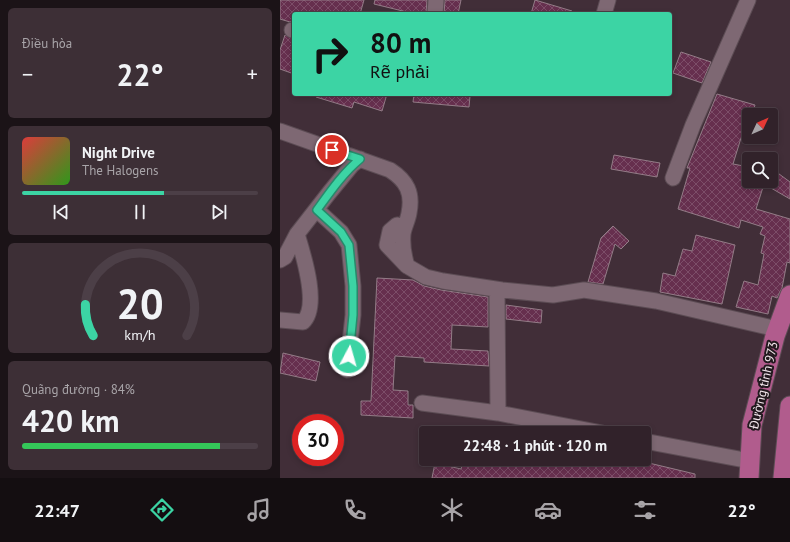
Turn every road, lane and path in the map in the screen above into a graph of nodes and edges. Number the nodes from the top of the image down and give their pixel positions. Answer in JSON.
{"nodes":[{"id":1,"x":436,"y":0,"type":"edge"},
{"id":2,"x":608,"y":0,"type":"edge"},
{"id":3,"x":748,"y":0,"type":"edge"},
{"id":4,"x":434,"y":12,"type":"edge"},
{"id":5,"x":605,"y":12,"type":"edge"},
{"id":6,"x":280,"y":131,"type":"edge"},
{"id":7,"x":360,"y":159,"type":"junction"},
{"id":8,"x":674,"y":178,"type":"dead end"},
{"id":9,"x":317,"y":210,"type":"junction"},
{"id":10,"x":297,"y":234,"type":"junction"},
{"id":11,"x":282,"y":257,"type":"edge"},
{"id":12,"x":497,"y":293,"type":"dead end"},
{"id":13,"x":790,"y":295,"type":"edge"},
{"id":14,"x":280,"y":320,"type":"edge"},
{"id":15,"x":777,"y":329,"type":"junction"},
{"id":16,"x":347,"y":370,"type":"dead end"},
{"id":17,"x":422,"y":403,"type":"dead end"},
{"id":18,"x":790,"y":406,"type":"edge"},
{"id":19,"x":498,"y":413,"type":"junction"},
{"id":20,"x":566,"y":426,"type":"edge"},
{"id":21,"x":651,"y":443,"type":"edge"},
{"id":22,"x":749,"y":469,"type":"edge"},
{"id":23,"x":783,"y":478,"type":"edge"}],
"edges":[{"from":1,"to":4,"type":"street"},
{"from":2,"to":5,"type":"street"},
{"from":3,"to":8,"type":"street"},
{"from":6,"to":7,"type":"street"},
{"from":7,"to":9,"type":"street"},
{"from":7,"to":15,"type":"street"},
{"from":9,"to":10,"type":"street"},
{"from":9,"to":16,"type":"street"},
{"from":10,"to":11,"type":"street"},
{"from":10,"to":14,"type":"street"},
{"from":12,"to":19,"type":"street"},
{"from":13,"to":15,"type":"main road","name":"Đường tỉnh 973"},
{"from":15,"to":22,"type":"main road","name":"Đường tỉnh 973"},
{"from":17,"to":19,"type":"street"},
{"from":18,"to":23,"type":"main road"},
{"from":19,"to":20,"type":"street"},
{"from":21,"to":22,"type":"street"}]}
